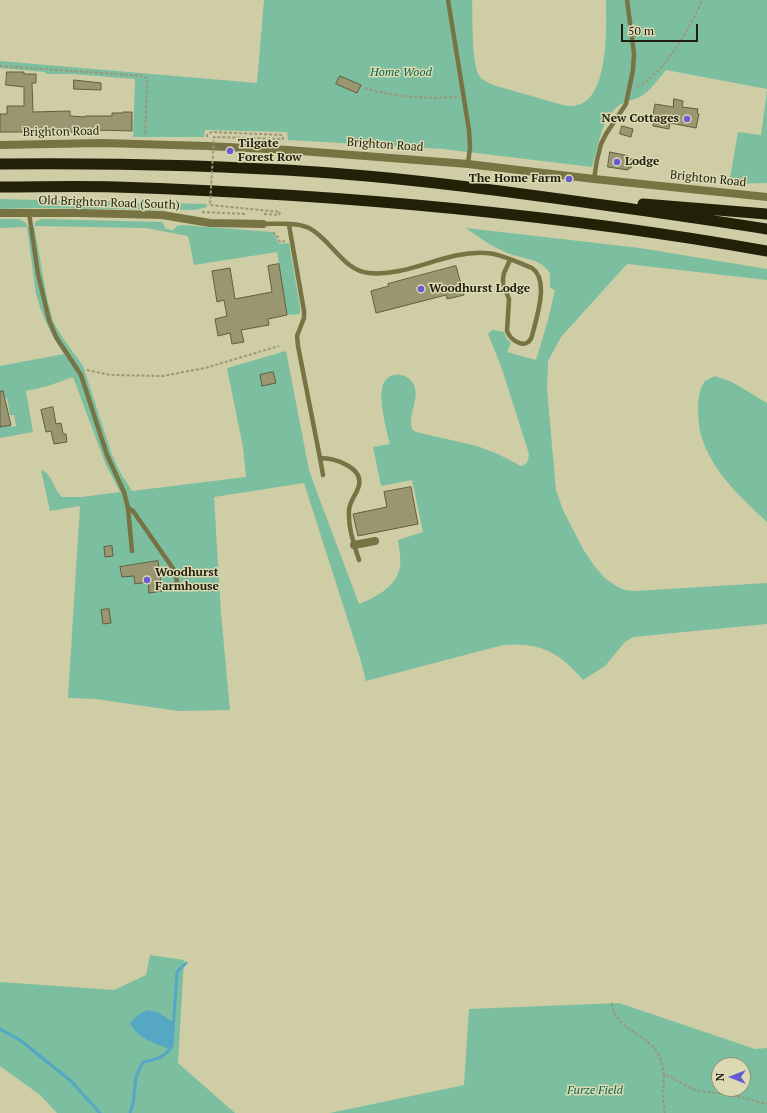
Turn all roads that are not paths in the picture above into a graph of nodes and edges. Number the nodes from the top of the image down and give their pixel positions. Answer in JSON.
{"nodes":[{"id":1,"x":448,"y":0,"type":"edge"},
{"id":2,"x":627,"y":0,"type":"edge"},
{"id":3,"x":0,"y":145,"type":"edge"},
{"id":4,"x":0,"y":164,"type":"edge"},
{"id":5,"x":468,"y":164,"type":"junction"},
{"id":6,"x":594,"y":179,"type":"junction"},
{"id":7,"x":0,"y":187,"type":"edge"},
{"id":8,"x":767,"y":197,"type":"edge"},
{"id":9,"x":557,"y":198,"type":"junction"},
{"id":10,"x":29,"y":213,"type":"junction"},
{"id":11,"x":0,"y":214,"type":"edge"},
{"id":12,"x":767,"y":214,"type":"edge"},
{"id":13,"x":260,"y":224,"type":"joint"},
{"id":14,"x":289,"y":225,"type":"junction"},
{"id":15,"x":767,"y":229,"type":"edge"},
{"id":16,"x":767,"y":251,"type":"edge"},
{"id":17,"x":510,"y":260,"type":"junction"},
{"id":18,"x":320,"y":458,"type":"junction"},
{"id":19,"x":323,"y":475,"type":"dead end"},
{"id":20,"x":128,"y":508,"type":"junction"},
{"id":21,"x":375,"y":541,"type":"dead end"},
{"id":22,"x":354,"y":545,"type":"junction"},
{"id":23,"x":132,"y":551,"type":"dead end"},
{"id":24,"x":359,"y":560,"type":"dead end"},
{"id":25,"x":178,"y":583,"type":"dead end"}],
"edges":[{"from":1,"to":5,"type":"lane"},
{"from":2,"to":6,"type":"lane"},
{"from":3,"to":5,"type":"street","name":"Brighton Road"},
{"from":4,"to":9,"type":"highway"},
{"from":5,"to":6,"type":"street","name":"Brighton Road"},
{"from":6,"to":8,"type":"street","name":"Brighton Road"},
{"from":7,"to":16,"type":"highway"},
{"from":9,"to":12,"type":"highway"},
{"from":9,"to":15,"type":"highway"},
{"from":10,"to":11,"type":"street","name":"Old Brighton Road (South)"},
{"from":10,"to":13,"type":"street","name":"Old Brighton Road (South)"},
{"from":10,"to":20,"type":"lane"},
{"from":13,"to":14,"type":"lane","name":"Old Brighton Road (South)"},
{"from":14,"to":17,"type":"lane","name":"Old Brighton Road (South)"},
{"from":14,"to":18,"type":"lane"},
{"from":17,"to":17,"type":"lane","name":"Old Brighton Road (South)"},
{"from":18,"to":19,"type":"lane"},
{"from":18,"to":22,"type":"lane"},
{"from":20,"to":23,"type":"lane"},
{"from":20,"to":25,"type":"lane"},
{"from":21,"to":22,"type":"street"},
{"from":22,"to":24,"type":"lane"}]}
